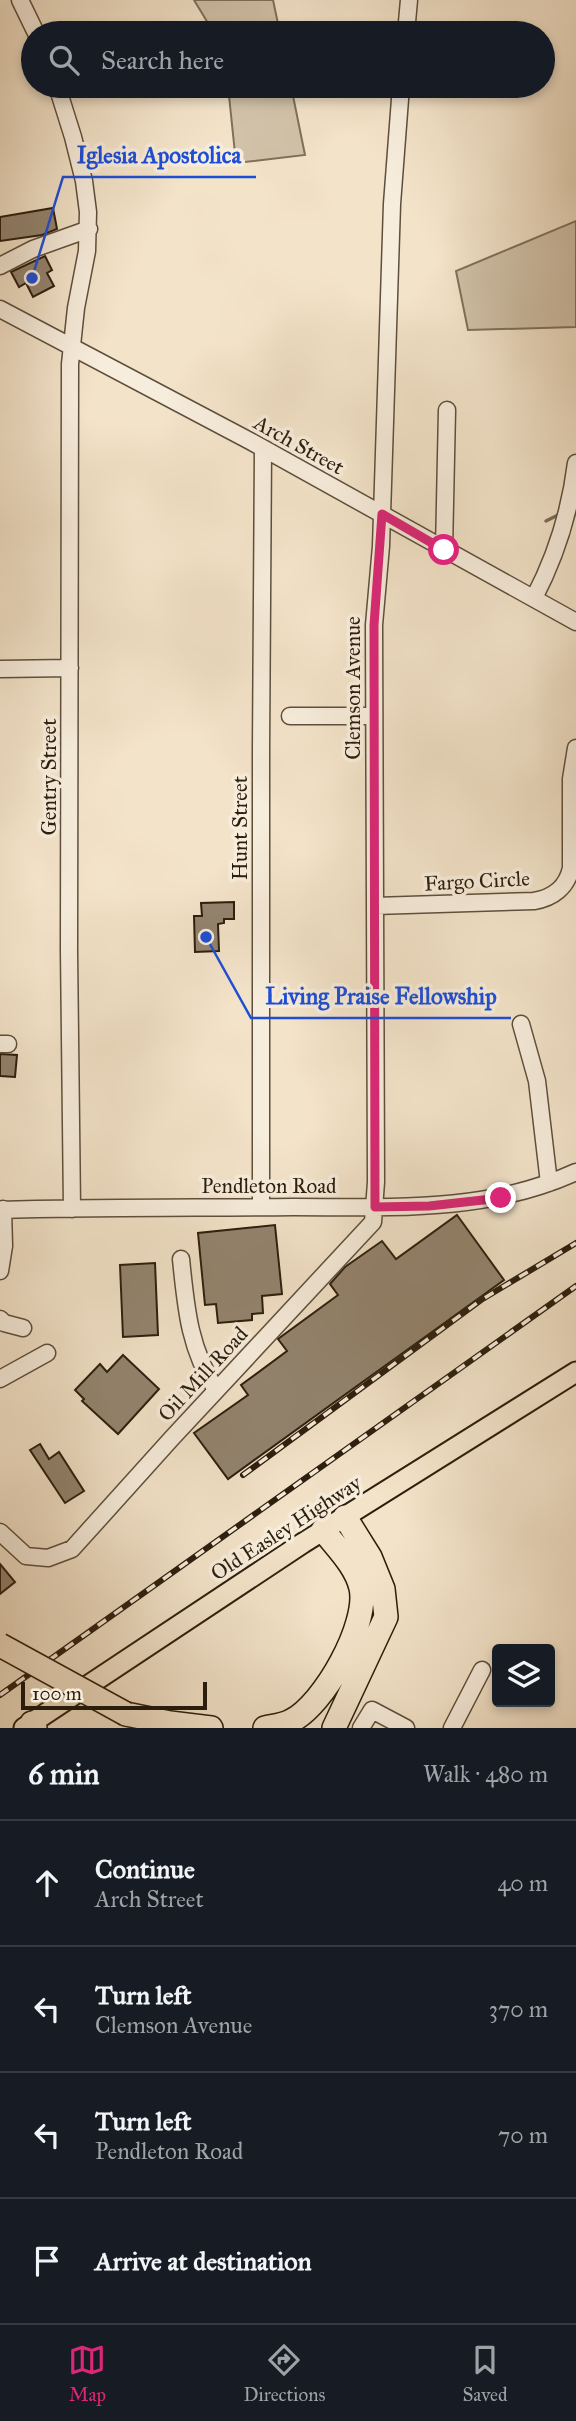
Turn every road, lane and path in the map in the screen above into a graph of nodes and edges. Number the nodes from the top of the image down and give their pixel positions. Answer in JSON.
{"nodes":[{"id":1,"x":20,"y":0,"type":"edge"},
{"id":2,"x":409,"y":0,"type":"edge"},
{"id":3,"x":30,"y":21,"type":"edge"},
{"id":4,"x":407,"y":21,"type":"edge"},
{"id":5,"x":60,"y":98,"type":"edge"},
{"id":6,"x":400,"y":98,"type":"edge"},
{"id":7,"x":89,"y":229,"type":"junction"},
{"id":8,"x":0,"y":266,"type":"edge"},
{"id":9,"x":0,"y":309,"type":"edge"},
{"id":10,"x":72,"y":346,"type":"junction"},
{"id":11,"x":447,"y":410,"type":"dead end"},
{"id":12,"x":263,"y":449,"type":"junction"},
{"id":13,"x":576,"y":463,"type":"edge"},
{"id":14,"x":382,"y":514,"type":"junction"},
{"id":15,"x":444,"y":550,"type":"junction"},
{"id":16,"x":534,"y":598,"type":"junction"},
{"id":17,"x":576,"y":622,"type":"edge"},
{"id":18,"x":70,"y":668,"type":"junction"},
{"id":19,"x":0,"y":669,"type":"edge"},
{"id":20,"x":290,"y":716,"type":"dead end"},
{"id":21,"x":373,"y":716,"type":"junction"},
{"id":22,"x":576,"y":748,"type":"edge"},
{"id":23,"x":375,"y":906,"type":"junction"},
{"id":24,"x":521,"y":1024,"type":"dead end"},
{"id":25,"x":576,"y":1172,"type":"edge"},
{"id":26,"x":549,"y":1183,"type":"junction"},
{"id":27,"x":261,"y":1207,"type":"junction"},
{"id":28,"x":375,"y":1207,"type":"junction"},
{"id":29,"x":72,"y":1209,"type":"junction"},
{"id":30,"x":1,"y":1210,"type":"edge"},
{"id":31,"x":181,"y":1259,"type":"dead end"},
{"id":32,"x":0,"y":1271,"type":"edge"},
{"id":33,"x":0,"y":1319,"type":"edge"},
{"id":34,"x":23,"y":1328,"type":"dead end"},
{"id":35,"x":47,"y":1353,"type":"dead end"},
{"id":36,"x":576,"y":1372,"type":"edge"},
{"id":37,"x":0,"y":1379,"type":"edge"},
{"id":38,"x":216,"y":1390,"type":"junction"},
{"id":39,"x":345,"y":1517,"type":"junction"},
{"id":40,"x":323,"y":1530,"type":"junction"},
{"id":41,"x":0,"y":1532,"type":"edge"},
{"id":42,"x":0,"y":1645,"type":"edge"},
{"id":43,"x":482,"y":1670,"type":"dead end"},
{"id":44,"x":134,"y":1721,"type":"edge"},
{"id":45,"x":174,"y":1725,"type":"edge"},
{"id":46,"x":31,"y":1726,"type":"edge"},
{"id":47,"x":211,"y":1728,"type":"edge"},
{"id":48,"x":265,"y":1728,"type":"edge"},
{"id":49,"x":334,"y":1728,"type":"edge"},
{"id":50,"x":361,"y":1728,"type":"edge"},
{"id":51,"x":406,"y":1728,"type":"edge"},
{"id":52,"x":453,"y":1728,"type":"edge"}],
"edges":[{"from":1,"to":3,"type":"street"},
{"from":2,"to":4,"type":"street"},
{"from":5,"to":7,"type":"street","name":"Gentry Street"},
{"from":6,"to":14,"type":"street","name":"Clemson Avenue"},
{"from":7,"to":8,"type":"street"},
{"from":7,"to":10,"type":"street","name":"Gentry Street"},
{"from":9,"to":10,"type":"street","name":"Arch Street"},
{"from":10,"to":12,"type":"street","name":"Arch Street"},
{"from":10,"to":18,"type":"street","name":"Gentry Street"},
{"from":11,"to":15,"type":"street"},
{"from":12,"to":14,"type":"street","name":"Arch Street"},
{"from":12,"to":27,"type":"street","name":"Hunt Street"},
{"from":13,"to":16,"type":"street"},
{"from":14,"to":15,"type":"street","name":"Arch Street"},
{"from":14,"to":21,"type":"street","name":"Clemson Avenue"},
{"from":15,"to":16,"type":"street","name":"Arch Street"},
{"from":16,"to":17,"type":"street","name":"Arch Street"},
{"from":18,"to":19,"type":"street"},
{"from":18,"to":29,"type":"street","name":"Gentry Street"},
{"from":20,"to":21,"type":"street"},
{"from":21,"to":23,"type":"street","name":"Clemson Avenue"},
{"from":22,"to":23,"type":"street","name":"Fargo Circle"},
{"from":23,"to":28,"type":"street","name":"Clemson Avenue"},
{"from":24,"to":26,"type":"street"},
{"from":25,"to":26,"type":"street","name":"Pendleton Road"},
{"from":26,"to":28,"type":"street","name":"Pendleton Road"},
{"from":27,"to":28,"type":"street","name":"Pendleton Road"},
{"from":27,"to":29,"type":"street","name":"Pendleton Road"},
{"from":28,"to":38,"type":"street","name":"Oil Mill Road"},
{"from":29,"to":30,"type":"street","name":"Pendleton Road"},
{"from":30,"to":32,"type":"street"},
{"from":31,"to":38,"type":"street"},
{"from":33,"to":34,"type":"street"},
{"from":35,"to":37,"type":"street"},
{"from":36,"to":39,"type":"main road","name":"Old Easley Highway"},
{"from":38,"to":41,"type":"street","name":"Oil Mill Road"},
{"from":39,"to":40,"type":"main road","name":"Old Easley Highway"},
{"from":39,"to":49,"type":"highway"},
{"from":40,"to":46,"type":"main road","name":"Old Easley Highway"},
{"from":40,"to":48,"type":"highway"},
{"from":42,"to":44,"type":"highway","bridge":true},
{"from":43,"to":52,"type":"street"},
{"from":44,"to":45,"type":"highway"},
{"from":45,"to":47,"type":"highway"},
{"from":50,"to":51,"type":"street"}]}
